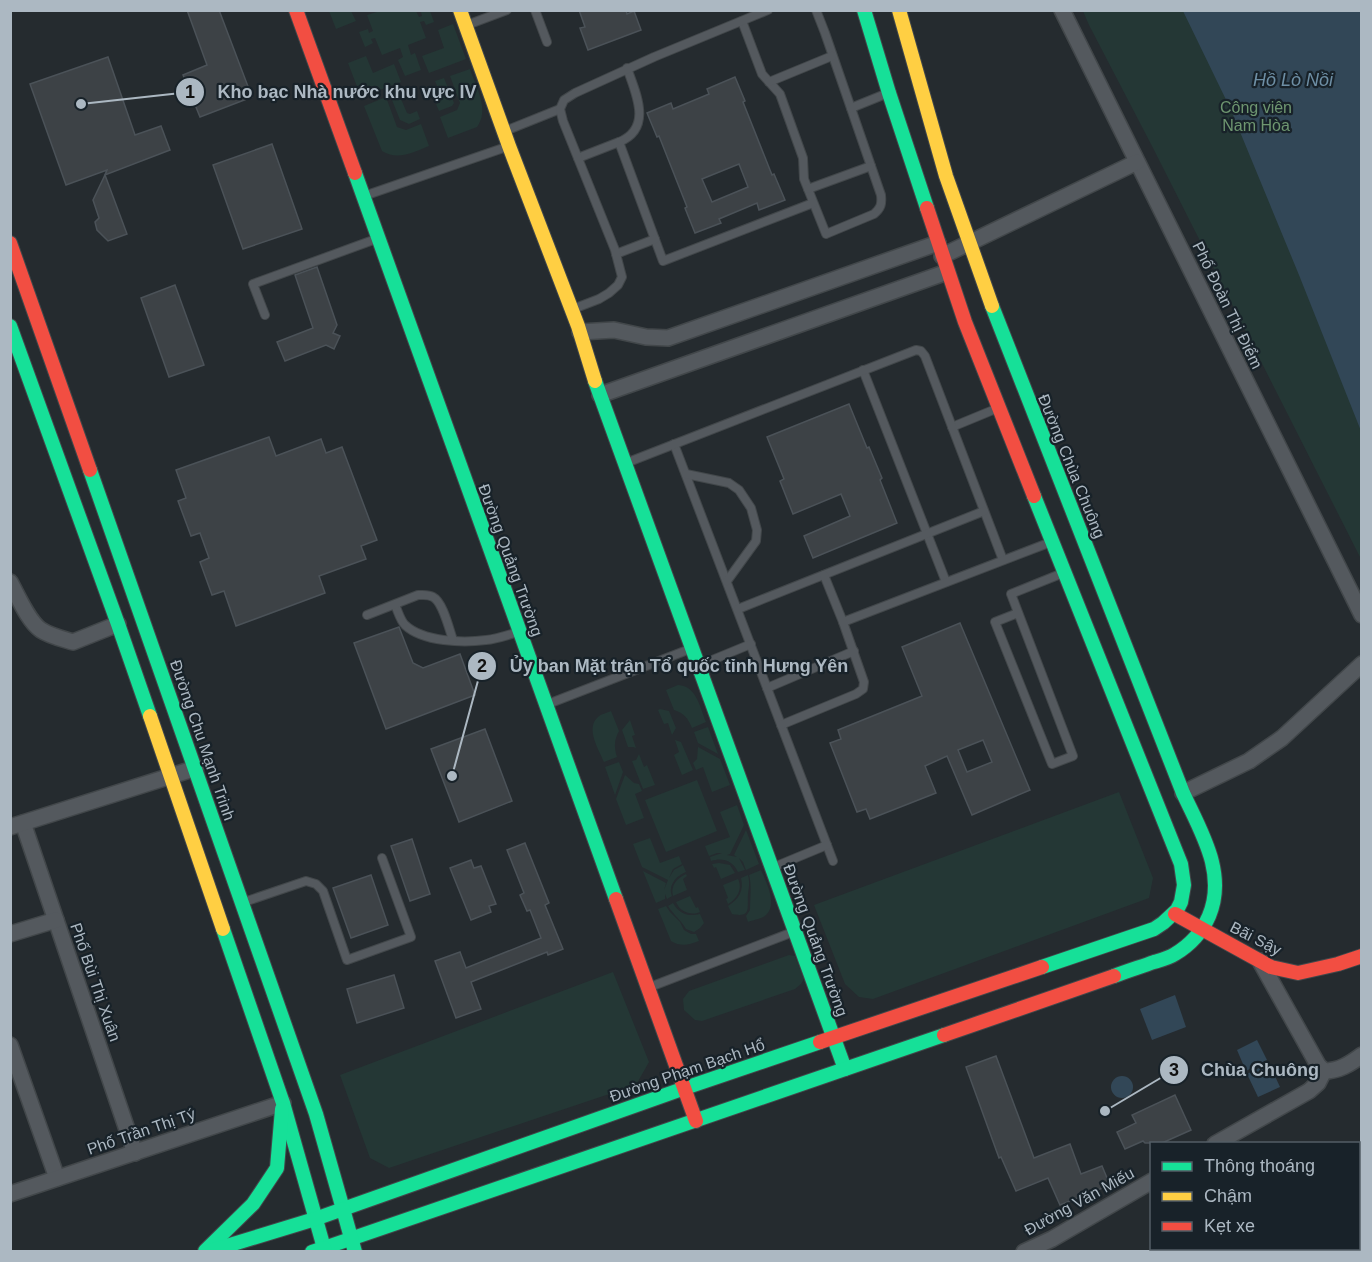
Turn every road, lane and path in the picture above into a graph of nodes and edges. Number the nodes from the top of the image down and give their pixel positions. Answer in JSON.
{"nodes":[{"id":1,"x":296,"y":10,"type":"edge"},
{"id":2,"x":460,"y":10,"type":"edge"},
{"id":3,"x":507,"y":10,"type":"edge"},
{"id":4,"x":535,"y":10,"type":"edge"},
{"id":5,"x":768,"y":10,"type":"edge"},
{"id":6,"x":816,"y":10,"type":"edge"},
{"id":7,"x":864,"y":10,"type":"edge"},
{"id":8,"x":899,"y":10,"type":"edge"},
{"id":9,"x":1062,"y":10,"type":"edge"},
{"id":10,"x":742,"y":21,"type":"junction"},
{"id":11,"x":465,"y":26,"type":"junction"},
{"id":12,"x":547,"y":42,"type":"dead end"},
{"id":13,"x":832,"y":56,"type":"junction"},
{"id":14,"x":627,"y":68,"type":"junction"},
{"id":15,"x":769,"y":82,"type":"junction"},
{"id":16,"x":889,"y":93,"type":"junction"},
{"id":17,"x":850,"y":108,"type":"junction"},
{"id":18,"x":560,"y":110,"type":"junction"},
{"id":19,"x":504,"y":131,"type":"junction"},
{"id":20,"x":619,"y":142,"type":"junction"},
{"id":21,"x":509,"y":146,"type":"junction"},
{"id":22,"x":578,"y":158,"type":"junction"},
{"id":23,"x":1137,"y":162,"type":"junction"},
{"id":24,"x":871,"y":166,"type":"junction"},
{"id":25,"x":808,"y":189,"type":"junction"},
{"id":26,"x":363,"y":197,"type":"junction"},
{"id":27,"x":813,"y":203,"type":"junction"},
{"id":28,"x":377,"y":238,"type":"junction"},
{"id":29,"x":655,"y":239,"type":"junction"},
{"id":30,"x":10,"y":243,"type":"edge"},
{"id":31,"x":969,"y":243,"type":"junction"},
{"id":32,"x":940,"y":250,"type":"junction"},
{"id":33,"x":616,"y":254,"type":"junction"},
{"id":34,"x":947,"y":272,"type":"junction"},
{"id":35,"x":572,"y":310,"type":"junction"},
{"id":36,"x":265,"y":315,"type":"dead end"},
{"id":37,"x":10,"y":326,"type":"edge"},
{"id":38,"x":580,"y":332,"type":"junction"},
{"id":39,"x":863,"y":370,"type":"junction"},
{"id":40,"x":600,"y":395,"type":"junction"},
{"id":41,"x":999,"y":408,"type":"junction"},
{"id":42,"x":952,"y":427,"type":"junction"},
{"id":43,"x":674,"y":444,"type":"junction"},
{"id":44,"x":625,"y":463,"type":"junction"},
{"id":45,"x":686,"y":474,"type":"junction"},
{"id":46,"x":1050,"y":496,"type":"junction"},
{"id":47,"x":984,"y":511,"type":"junction"},
{"id":48,"x":927,"y":533,"type":"junction"},
{"id":49,"x":1052,"y":541,"type":"junction"},
{"id":50,"x":1003,"y":560,"type":"junction"},
{"id":51,"x":1064,"y":572,"type":"junction"},
{"id":52,"x":824,"y":575,"type":"junction"},
{"id":53,"x":727,"y":581,"type":"junction"},
{"id":54,"x":10,"y":582,"type":"edge"},
{"id":55,"x":946,"y":582,"type":"junction"},
{"id":56,"x":395,"y":605,"type":"junction"},
{"id":57,"x":738,"y":609,"type":"junction"},
{"id":58,"x":1018,"y":613,"type":"junction"},
{"id":59,"x":367,"y":615,"type":"dead end"},
{"id":60,"x":1362,"y":615,"type":"edge"},
{"id":61,"x":843,"y":622,"type":"junction"},
{"id":62,"x":118,"y":624,"type":"junction"},
{"id":63,"x":520,"y":632,"type":"junction"},
{"id":64,"x":453,"y":640,"type":"junction"},
{"id":65,"x":751,"y":644,"type":"junction"},
{"id":66,"x":692,"y":648,"type":"junction"},
{"id":67,"x":854,"y":651,"type":"junction"},
{"id":68,"x":1362,"y":664,"type":"edge"},
{"id":69,"x":699,"y":666,"type":"junction"},
{"id":70,"x":767,"y":688,"type":"junction"},
{"id":71,"x":546,"y":705,"type":"junction"},
{"id":72,"x":781,"y":725,"type":"junction"},
{"id":73,"x":196,"y":768,"type":"junction"},
{"id":74,"x":170,"y":776,"type":"junction"},
{"id":75,"x":1183,"y":792,"type":"junction"},
{"id":76,"x":17,"y":825,"type":"edge"},
{"id":77,"x":827,"y":844,"type":"junction"},
{"id":78,"x":382,"y":858,"type":"dead end"},
{"id":79,"x":833,"y":861,"type":"dead end"},
{"id":80,"x":772,"y":867,"type":"junction"},
{"id":81,"x":242,"y":902,"type":"junction"},
{"id":82,"x":1175,"y":914,"type":"junction"},
{"id":83,"x":56,"y":920,"type":"junction"},
{"id":84,"x":1202,"y":928,"type":"junction"},
{"id":85,"x":796,"y":931,"type":"junction"},
{"id":86,"x":10,"y":934,"type":"edge"},
{"id":87,"x":1362,"y":956,"type":"edge"},
{"id":88,"x":1260,"y":961,"type":"junction"},
{"id":89,"x":649,"y":988,"type":"junction"},
{"id":90,"x":834,"y":1038,"type":"junction"},
{"id":91,"x":10,"y":1045,"type":"edge"},
{"id":92,"x":1362,"y":1055,"type":"edge"},
{"id":93,"x":845,"y":1069,"type":"junction"},
{"id":94,"x":1324,"y":1071,"type":"junction"},
{"id":95,"x":685,"y":1088,"type":"junction"},
{"id":96,"x":283,"y":1103,"type":"junction"},
{"id":97,"x":696,"y":1121,"type":"junction"},
{"id":98,"x":1217,"y":1142,"type":"edge"},
{"id":99,"x":135,"y":1152,"type":"junction"},
{"id":100,"x":57,"y":1178,"type":"junction"},
{"id":101,"x":1150,"y":1181,"type":"edge"},
{"id":102,"x":10,"y":1194,"type":"edge"},
{"id":103,"x":343,"y":1209,"type":"junction"},
{"id":104,"x":315,"y":1219,"type":"junction"},
{"id":105,"x":353,"y":1245,"type":"edge"},
{"id":106,"x":320,"y":1250,"type":"edge"},
{"id":107,"x":206,"y":1251,"type":"edge"},
{"id":108,"x":1024,"y":1251,"type":"edge"}],
"edges":[{"from":1,"to":26,"type":"main road","name":"Đường Quảng Trường"},
{"from":2,"to":11,"type":"main road","name":"Đường Quảng Trường"},
{"from":3,"to":11,"type":"lane"},
{"from":4,"to":12,"type":"lane"},
{"from":5,"to":10,"type":"lane"},
{"from":6,"to":13,"type":"lane"},
{"from":7,"to":16,"type":"main road","name":"Đường Chùa Chuông"},
{"from":8,"to":31,"type":"main road","name":"Đường Chùa Chuông"},
{"from":9,"to":23,"type":"street","name":"Phố Đoàn Thị Điểm"},
{"from":10,"to":14,"type":"lane"},
{"from":10,"to":15,"type":"lane"},
{"from":11,"to":19,"type":"main road","name":"Đường Quảng Trường"},
{"from":13,"to":15,"type":"lane"},
{"from":13,"to":17,"type":"lane"},
{"from":14,"to":18,"type":"lane"},
{"from":14,"to":20,"type":"lane"},
{"from":15,"to":25,"type":"lane"},
{"from":16,"to":17,"type":"lane"},
{"from":16,"to":32,"type":"main road","name":"Đường Chùa Chuông"},
{"from":17,"to":24,"type":"lane"},
{"from":18,"to":19,"type":"lane"},
{"from":18,"to":22,"type":"lane"},
{"from":19,"to":21,"type":"main road","name":"Đường Quảng Trường"},
{"from":20,"to":22,"type":"lane"},
{"from":20,"to":29,"type":"lane"},
{"from":21,"to":26,"type":"lane"},
{"from":21,"to":35,"type":"main road","name":"Đường Quảng Trường"},
{"from":22,"to":33,"type":"lane"},
{"from":23,"to":31,"type":"street"},
{"from":23,"to":60,"type":"street","name":"Phố Đoàn Thị Điểm"},
{"from":24,"to":25,"type":"lane"},
{"from":24,"to":27,"type":"lane"},
{"from":25,"to":27,"type":"lane"},
{"from":26,"to":28,"type":"main road","name":"Đường Quảng Trường"},
{"from":27,"to":29,"type":"lane"},
{"from":28,"to":36,"type":"lane"},
{"from":28,"to":63,"type":"main road","name":"Đường Quảng Trường"},
{"from":29,"to":33,"type":"lane"},
{"from":30,"to":73,"type":"main road","name":"Đường Chu Mạnh Trinh"},
{"from":31,"to":32,"type":"street"},
{"from":31,"to":46,"type":"main road","name":"Đường Chùa Chuông"},
{"from":32,"to":34,"type":"main road","name":"Đường Chùa Chuông"},
{"from":32,"to":38,"type":"street"},
{"from":33,"to":35,"type":"lane"},
{"from":34,"to":40,"type":"street"},
{"from":34,"to":41,"type":"main road","name":"Đường Chùa Chuông"},
{"from":35,"to":38,"type":"main road","name":"Đường Quảng Trường"},
{"from":37,"to":62,"type":"main road"},
{"from":38,"to":40,"type":"main road","name":"Đường Quảng Trường"},
{"from":39,"to":42,"type":"lane"},
{"from":39,"to":43,"type":"lane"},
{"from":39,"to":48,"type":"lane"},
{"from":40,"to":44,"type":"main road","name":"Đường Quảng Trường"},
{"from":41,"to":42,"type":"lane"},
{"from":41,"to":46,"type":"main road","name":"Đường Chùa Chuông"},
{"from":42,"to":47,"type":"lane"},
{"from":43,"to":44,"type":"lane"},
{"from":43,"to":45,"type":"lane"},
{"from":44,"to":66,"type":"main road","name":"Đường Quảng Trường"},
{"from":45,"to":53,"type":"lane"},
{"from":45,"to":53,"type":"lane"},
{"from":46,"to":49,"type":"main road","name":"Đường Chùa Chuông"},
{"from":46,"to":75,"type":"main road","name":"Đường Chùa Chuông"},
{"from":47,"to":48,"type":"lane"},
{"from":47,"to":50,"type":"lane"},
{"from":48,"to":52,"type":"lane"},
{"from":48,"to":55,"type":"lane"},
{"from":49,"to":50,"type":"lane"},
{"from":49,"to":51,"type":"main road","name":"Đường Chùa Chuông"},
{"from":50,"to":55,"type":"lane"},
{"from":51,"to":58,"type":"lane"},
{"from":51,"to":82,"type":"main road","name":"Đường Chùa Chuông"},
{"from":52,"to":57,"type":"lane"},
{"from":52,"to":61,"type":"lane"},
{"from":53,"to":57,"type":"lane"},
{"from":54,"to":62,"type":"street"},
{"from":55,"to":61,"type":"lane"},
{"from":56,"to":59,"type":"lane"},
{"from":56,"to":64,"type":"lane"},
{"from":56,"to":64,"type":"lane"},
{"from":57,"to":65,"type":"lane"},
{"from":58,"to":58,"type":"lane"},
{"from":61,"to":67,"type":"lane"},
{"from":62,"to":74,"type":"main road"},
{"from":63,"to":64,"type":"lane"},
{"from":63,"to":71,"type":"main road","name":"Đường Quảng Trường"},
{"from":65,"to":69,"type":"lane"},
{"from":65,"to":70,"type":"lane"},
{"from":66,"to":69,"type":"main road","name":"Đường Quảng Trường"},
{"from":66,"to":71,"type":"lane"},
{"from":67,"to":70,"type":"lane"},
{"from":67,"to":72,"type":"lane"},
{"from":68,"to":75,"type":"street"},
{"from":69,"to":80,"type":"main road","name":"Đường Quảng Trường"},
{"from":70,"to":72,"type":"lane"},
{"from":71,"to":89,"type":"main road","name":"Đường Quảng Trường"},
{"from":72,"to":77,"type":"lane"},
{"from":73,"to":74,"type":"street"},
{"from":73,"to":81,"type":"main road","name":"Đường Chu Mạnh Trinh"},
{"from":74,"to":76,"type":"street"},
{"from":74,"to":96,"type":"main road"},
{"from":75,"to":84,"type":"main road","name":"Đường Chùa Chuông"},
{"from":76,"to":83,"type":"street","name":"Phố Bùi Thị Xuân"},
{"from":77,"to":79,"type":"lane"},
{"from":77,"to":80,"type":"lane"},
{"from":78,"to":81,"type":"lane"},
{"from":80,"to":85,"type":"main road","name":"Đường Quảng Trường"},
{"from":81,"to":103,"type":"main road","name":"Đường Chu Mạnh Trinh"},
{"from":82,"to":84,"type":"main road","name":"Bãi Sậy"},
{"from":82,"to":90,"type":"main road","name":"Đường Phạm Bạch Hổ"},
{"from":83,"to":86,"type":"street"},
{"from":83,"to":99,"type":"street","name":"Phố Bùi Thị Xuân"},
{"from":84,"to":88,"type":"main road","name":"Bãi Sậy"},
{"from":84,"to":93,"type":"main road"},
{"from":85,"to":89,"type":"lane"},
{"from":85,"to":90,"type":"main road","name":"Đường Quảng Trường"},
{"from":87,"to":88,"type":"main road","name":"Bãi Sậy"},
{"from":88,"to":94,"type":"street"},
{"from":89,"to":95,"type":"main road","name":"Đường Quảng Trường"},
{"from":90,"to":93,"type":"main road","name":"Đường Quảng Trường"},
{"from":90,"to":95,"type":"main road","name":"Đường Phạm Bạch Hổ"},
{"from":91,"to":100,"type":"street"},
{"from":92,"to":94,"type":"street"},
{"from":93,"to":97,"type":"main road"},
{"from":94,"to":98,"type":"street"},
{"from":95,"to":97,"type":"main road","name":"Đường Quảng Trường"},
{"from":95,"to":103,"type":"main road","name":"Đường Phạm Bạch Hổ"},
{"from":96,"to":99,"type":"street","name":"Phố Trần Thị Tý"},
{"from":96,"to":104,"type":"main road"},
{"from":96,"to":107,"type":"main road"},
{"from":97,"to":105,"type":"main road"},
{"from":99,"to":100,"type":"street","name":"Phố Trần Thị Tý"},
{"from":100,"to":102,"type":"street","name":"Phố Trần Thị Tý"},
{"from":101,"to":108,"type":"street","name":"Đường Văn Miếu"},
{"from":103,"to":104,"type":"main road","name":"Đường Phạm Bạch Hổ"},
{"from":103,"to":105,"type":"main road","name":"Đường Chu Mạnh Trinh"},
{"from":104,"to":106,"type":"main road"},
{"from":104,"to":107,"type":"main road","name":"Đường Phạm Bạch Hổ"},
{"from":105,"to":106,"type":"main road"}]}
